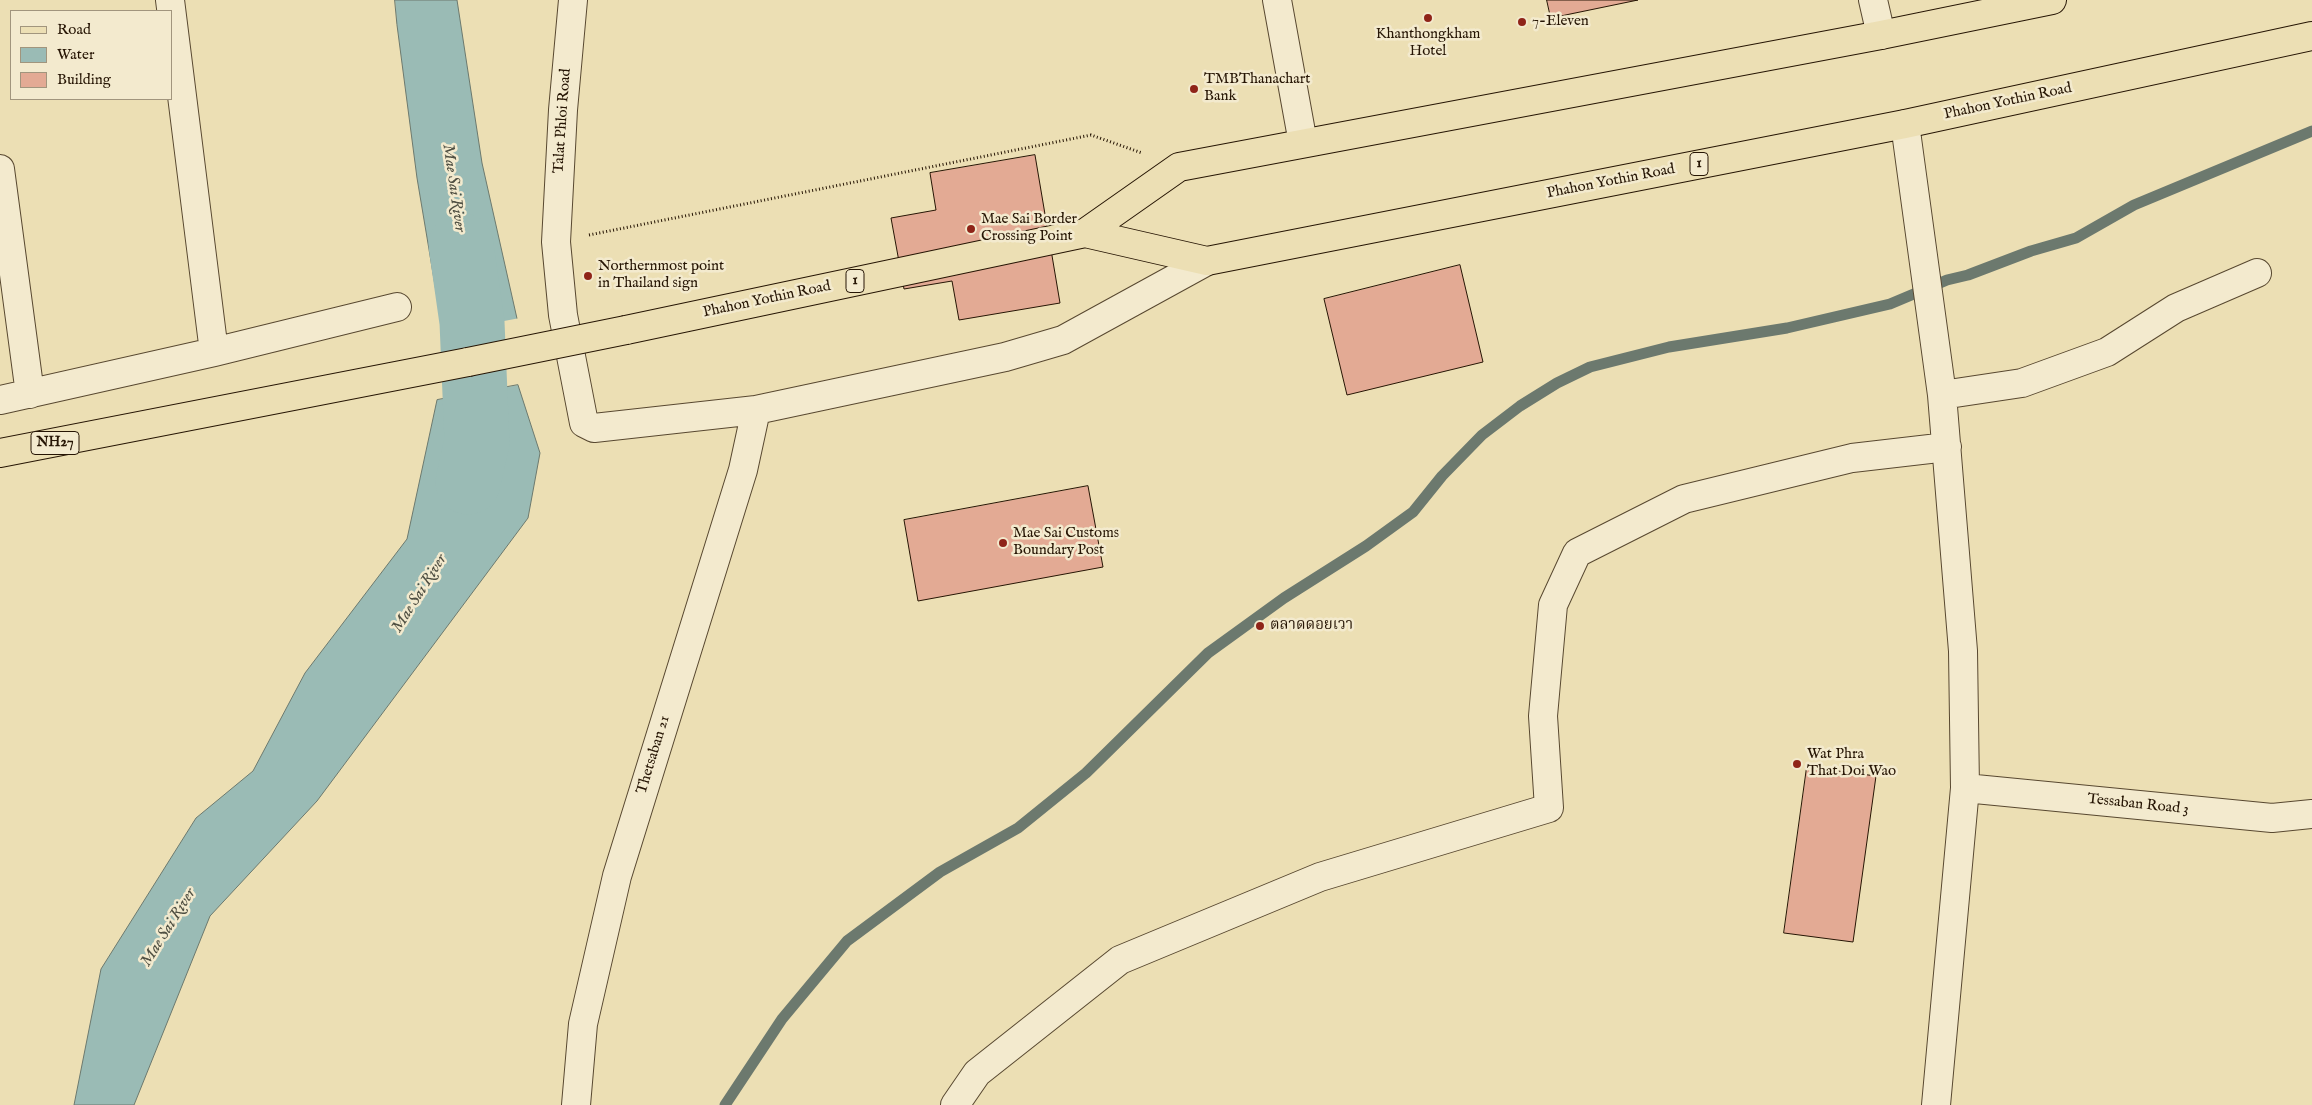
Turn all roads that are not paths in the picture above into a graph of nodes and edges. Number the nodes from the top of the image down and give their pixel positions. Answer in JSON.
{"nodes":[{"id":1,"x":573,"y":0,"type":"edge"},
{"id":2,"x":1276,"y":0,"type":"edge"},
{"id":3,"x":1873,"y":0,"type":"edge"},
{"id":4,"x":2052,"y":0,"type":"edge"},
{"id":5,"x":172,"y":16,"type":"edge"},
{"id":6,"x":1881,"y":35,"type":"junction"},
{"id":7,"x":2312,"y":36,"type":"edge"},
{"id":8,"x":1904,"y":124,"type":"junction"},
{"id":9,"x":1303,"y":143,"type":"junction"},
{"id":10,"x":0,"y":169,"type":"edge"},
{"id":11,"x":1085,"y":233,"type":"junction"},
{"id":12,"x":1207,"y":261,"type":"junction"},
{"id":13,"x":2257,"y":273,"type":"dead end"},
{"id":14,"x":397,"y":307,"type":"dead end"},
{"id":15,"x":214,"y":352,"type":"junction"},
{"id":16,"x":30,"y":394,"type":"junction"},
{"id":17,"x":1942,"y":395,"type":"junction"},
{"id":18,"x":0,"y":400,"type":"edge"},
{"id":19,"x":756,"y":410,"type":"junction"},
{"id":20,"x":110,"y":433,"type":"joint"},
{"id":21,"x":1947,"y":447,"type":"junction"},
{"id":22,"x":0,"y":453,"type":"edge"},
{"id":23,"x":1965,"y":788,"type":"junction"},
{"id":24,"x":2312,"y":814,"type":"edge"},
{"id":25,"x":576,"y":1105,"type":"edge"},
{"id":26,"x":955,"y":1105,"type":"edge"},
{"id":27,"x":1936,"y":1105,"type":"edge"}],
"edges":[{"from":1,"to":19,"type":"street","name":"Talat Phloi Road"},
{"from":2,"to":9,"type":"street"},
{"from":3,"to":6,"type":"street"},
{"from":4,"to":6,"type":"main road","name":"Phahon Yothin Road","number":"1"},
{"from":5,"to":15,"type":"street"},
{"from":6,"to":9,"type":"main road","name":"Phahon Yothin Road","number":"1"},
{"from":7,"to":8,"type":"main road","name":"Phahon Yothin Road","number":"1"},
{"from":8,"to":12,"type":"main road","name":"Phahon Yothin Road","number":"1"},
{"from":8,"to":17,"type":"street"},
{"from":9,"to":11,"type":"main road","name":"Phahon Yothin Road","number":"1"},
{"from":10,"to":16,"type":"street"},
{"from":11,"to":12,"type":"main road","name":"Phahon Yothin Road","number":"1"},
{"from":11,"to":20,"type":"main road","name":"Phahon Yothin Road","number":"1","bridge":true},
{"from":12,"to":19,"type":"street"},
{"from":13,"to":17,"type":"street"},
{"from":14,"to":15,"type":"street"},
{"from":15,"to":16,"type":"street"},
{"from":16,"to":18,"type":"street"},
{"from":17,"to":21,"type":"street"},
{"from":19,"to":25,"type":"street","name":"Thetsaban 21"},
{"from":20,"to":22,"type":"main road","number":"NH27"},
{"from":21,"to":23,"type":"street"},
{"from":21,"to":26,"type":"street"},
{"from":23,"to":24,"type":"street","name":"Tessaban Road 3"},
{"from":23,"to":27,"type":"street"}]}
